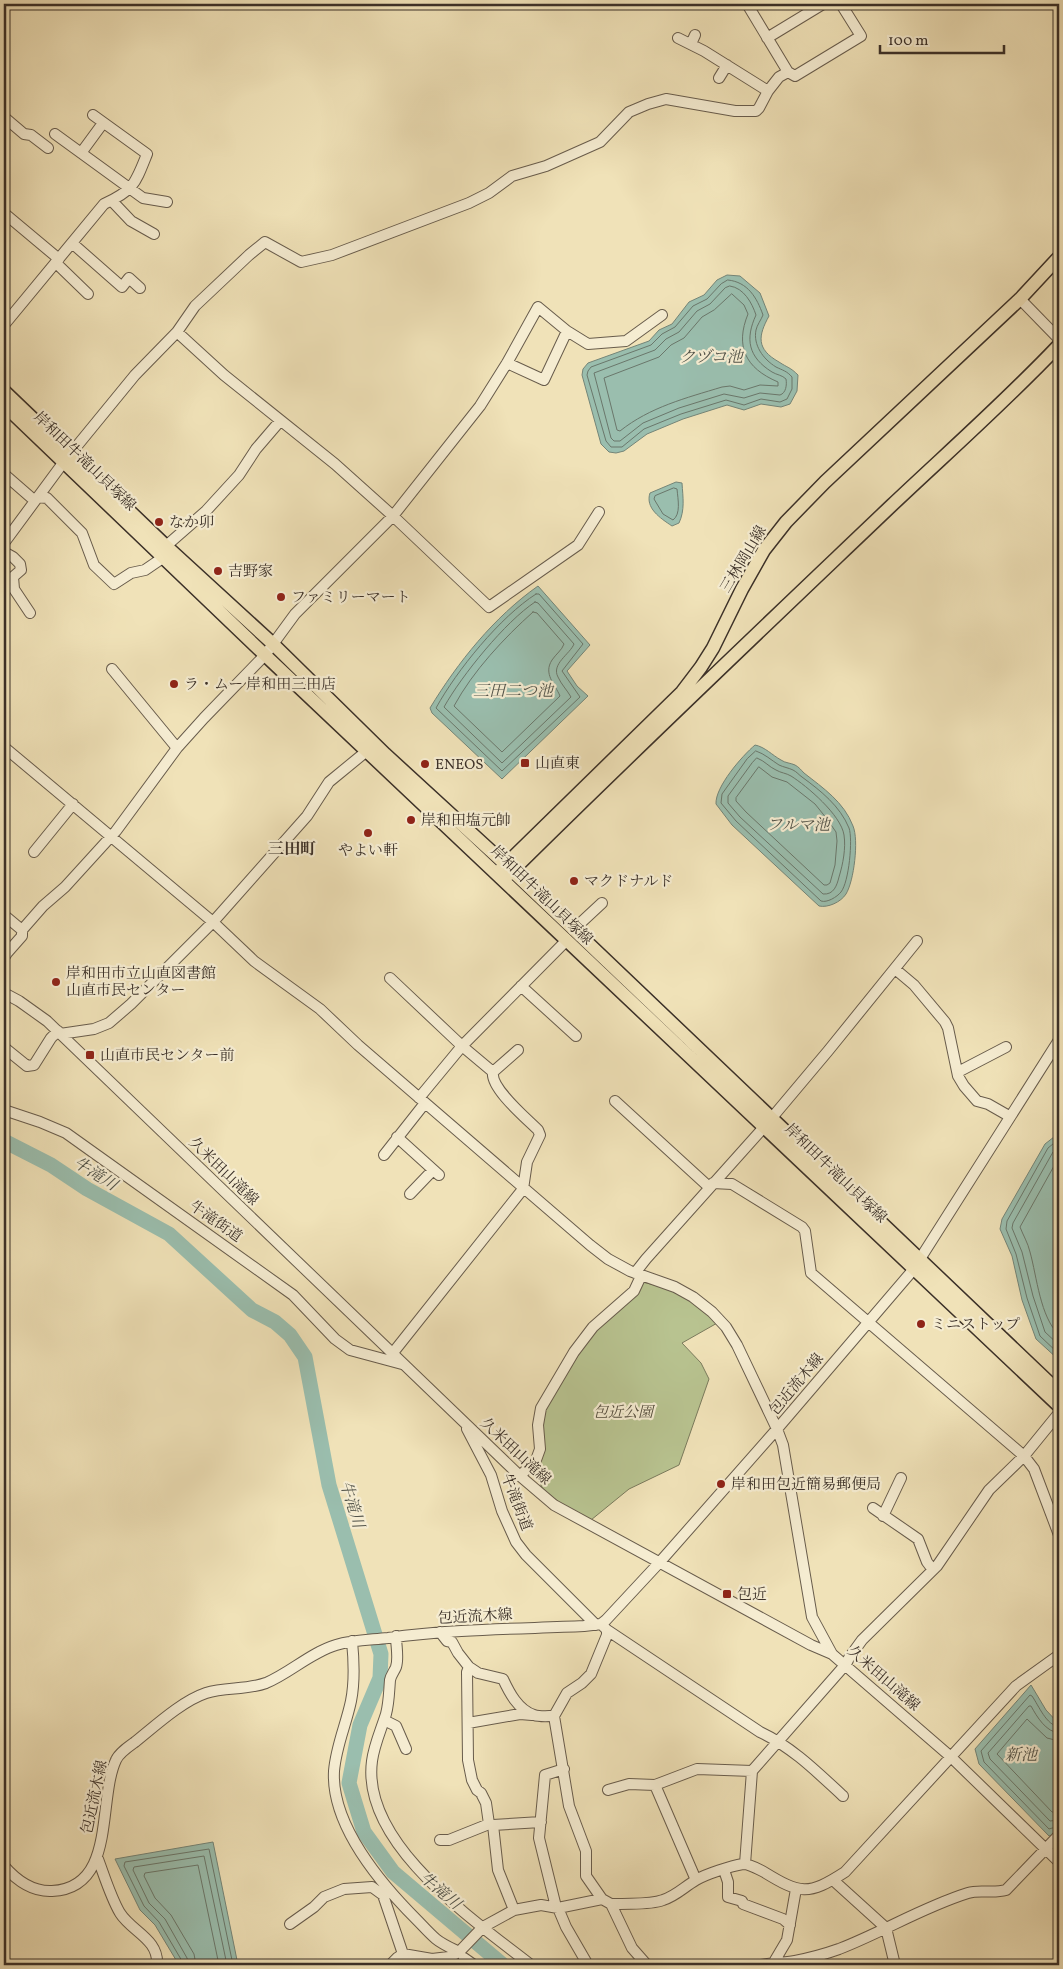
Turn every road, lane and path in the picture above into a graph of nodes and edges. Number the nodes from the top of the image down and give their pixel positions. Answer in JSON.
{"nodes":[{"id":1,"x":747,"y":4,"type":"edge"},
{"id":2,"x":823,"y":4,"type":"edge"},
{"id":3,"x":841,"y":4,"type":"edge"},
{"id":4,"x":678,"y":38,"type":"dead end"},
{"id":5,"x":767,"y":38,"type":"junction"},
{"id":6,"x":727,"y":65,"type":"junction"},
{"id":7,"x":788,"y":72,"type":"junction"},
{"id":8,"x":719,"y":78,"type":"dead end"},
{"id":9,"x":768,"y":91,"type":"junction"},
{"id":10,"x":93,"y":115,"type":"dead end"},
{"id":11,"x":4,"y":117,"type":"edge"},
{"id":12,"x":103,"y":123,"type":"junction"},
{"id":13,"x":55,"y":134,"type":"dead end"},
{"id":14,"x":48,"y":148,"type":"dead end"},
{"id":15,"x":81,"y":153,"type":"junction"},
{"id":16,"x":130,"y":189,"type":"junction"},
{"id":17,"x":112,"y":201,"type":"junction"},
{"id":18,"x":168,"y":202,"type":"dead end"},
{"id":19,"x":4,"y":213,"type":"edge"},
{"id":20,"x":154,"y":234,"type":"dead end"},
{"id":21,"x":72,"y":243,"type":"junction"},
{"id":22,"x":1059,"y":257,"type":"edge"},
{"id":23,"x":57,"y":261,"type":"junction"},
{"id":24,"x":140,"y":288,"type":"dead end"},
{"id":25,"x":88,"y":294,"type":"dead end"},
{"id":26,"x":1020,"y":299,"type":"junction"},
{"id":27,"x":662,"y":315,"type":"dead end"},
{"id":28,"x":4,"y":325,"type":"edge"},
{"id":29,"x":567,"y":331,"type":"junction"},
{"id":30,"x":176,"y":332,"type":"junction"},
{"id":31,"x":1059,"y":340,"type":"edge"},
{"id":32,"x":1059,"y":345,"type":"edge"},
{"id":33,"x":507,"y":364,"type":"junction"},
{"id":34,"x":4,"y":391,"type":"edge"},
{"id":35,"x":4,"y":405,"type":"edge"},
{"id":36,"x":280,"y":421,"type":"junction"},
{"id":37,"x":67,"y":459,"type":"junction"},
{"id":38,"x":4,"y":474,"type":"edge"},
{"id":39,"x":36,"y":499,"type":"junction"},
{"id":40,"x":599,"y":512,"type":"dead end"},
{"id":41,"x":392,"y":516,"type":"junction"},
{"id":42,"x":4,"y":543,"type":"edge"},
{"id":43,"x":165,"y":551,"type":"junction"},
{"id":44,"x":4,"y":552,"type":"edge"},
{"id":45,"x":30,"y":613,"type":"dead end"},
{"id":46,"x":272,"y":643,"type":"junction"},
{"id":47,"x":265,"y":655,"type":"junction"},
{"id":48,"x":114,"y":675,"type":"dead end"},
{"id":49,"x":4,"y":747,"type":"edge"},
{"id":50,"x":178,"y":748,"type":"junction"},
{"id":51,"x":368,"y":750,"type":"junction"},
{"id":52,"x":73,"y":804,"type":"junction"},
{"id":53,"x":111,"y":836,"type":"junction"},
{"id":54,"x":34,"y":852,"type":"dead end"},
{"id":55,"x":504,"y":872,"type":"junction"},
{"id":56,"x":602,"y":903,"type":"dead end"},
{"id":57,"x":4,"y":915,"type":"edge"},
{"id":58,"x":213,"y":922,"type":"junction"},
{"id":59,"x":22,"y":930,"type":"junction"},
{"id":60,"x":570,"y":935,"type":"junction"},
{"id":61,"x":917,"y":941,"type":"dead end"},
{"id":62,"x":4,"y":958,"type":"edge"},
{"id":63,"x":895,"y":969,"type":"junction"},
{"id":64,"x":390,"y":978,"type":"dead end"},
{"id":65,"x":521,"y":986,"type":"junction"},
{"id":66,"x":4,"y":993,"type":"edge"},
{"id":67,"x":59,"y":1032,"type":"junction"},
{"id":68,"x":576,"y":1036,"type":"dead end"},
{"id":69,"x":1059,"y":1040,"type":"edge"},
{"id":70,"x":462,"y":1046,"type":"junction"},
{"id":71,"x":1006,"y":1047,"type":"dead end"},
{"id":72,"x":518,"y":1050,"type":"dead end"},
{"id":73,"x":4,"y":1052,"type":"edge"},
{"id":74,"x":493,"y":1072,"type":"junction"},
{"id":75,"x":958,"y":1072,"type":"junction"},
{"id":76,"x":422,"y":1100,"type":"junction"},
{"id":77,"x":615,"y":1100,"type":"dead end"},
{"id":78,"x":4,"y":1110,"type":"edge"},
{"id":79,"x":1009,"y":1116,"type":"junction"},
{"id":80,"x":768,"y":1122,"type":"junction"},
{"id":81,"x":398,"y":1137,"type":"junction"},
{"id":82,"x":384,"y":1155,"type":"dead end"},
{"id":83,"x":711,"y":1185,"type":"junction"},
{"id":84,"x":523,"y":1189,"type":"junction"},
{"id":85,"x":410,"y":1194,"type":"dead end"},
{"id":86,"x":916,"y":1265,"type":"junction"},
{"id":87,"x":638,"y":1275,"type":"junction"},
{"id":88,"x":867,"y":1323,"type":"junction"},
{"id":89,"x":392,"y":1354,"type":"junction"},
{"id":90,"x":403,"y":1364,"type":"junction"},
{"id":91,"x":1059,"y":1392,"type":"edge"},
{"id":92,"x":1059,"y":1406,"type":"edge"},
{"id":93,"x":1059,"y":1414,"type":"edge"},
{"id":94,"x":465,"y":1424,"type":"junction"},
{"id":95,"x":777,"y":1429,"type":"junction"},
{"id":96,"x":1024,"y":1456,"type":"junction"},
{"id":97,"x":520,"y":1476,"type":"junction"},
{"id":98,"x":901,"y":1478,"type":"dead end"},
{"id":99,"x":873,"y":1508,"type":"dead end"},
{"id":100,"x":883,"y":1516,"type":"junction"},
{"id":101,"x":1059,"y":1535,"type":"edge"},
{"id":102,"x":659,"y":1564,"type":"junction"},
{"id":103,"x":933,"y":1570,"type":"junction"},
{"id":104,"x":601,"y":1626,"type":"junction"},
{"id":105,"x":440,"y":1632,"type":"junction"},
{"id":106,"x":392,"y":1637,"type":"junction"},
{"id":107,"x":358,"y":1641,"type":"junction"},
{"id":108,"x":832,"y":1654,"type":"junction"},
{"id":109,"x":1059,"y":1655,"type":"edge"},
{"id":110,"x":846,"y":1664,"type":"junction"},
{"id":111,"x":469,"y":1667,"type":"junction"},
{"id":112,"x":533,"y":1715,"type":"junction"},
{"id":113,"x":554,"y":1716,"type":"junction"},
{"id":114,"x":384,"y":1720,"type":"junction"},
{"id":115,"x":468,"y":1722,"type":"junction"},
{"id":116,"x":779,"y":1741,"type":"junction"},
{"id":117,"x":406,"y":1749,"type":"dead end"},
{"id":118,"x":951,"y":1757,"type":"junction"},
{"id":119,"x":564,"y":1769,"type":"junction"},
{"id":120,"x":752,"y":1771,"type":"junction"},
{"id":121,"x":655,"y":1785,"type":"junction"},
{"id":122,"x":608,"y":1790,"type":"dead end"},
{"id":123,"x":843,"y":1796,"type":"dead end"},
{"id":124,"x":540,"y":1822,"type":"junction"},
{"id":125,"x":491,"y":1824,"type":"junction"},
{"id":126,"x":1059,"y":1835,"type":"edge"},
{"id":127,"x":440,"y":1840,"type":"dead end"},
{"id":128,"x":1046,"y":1850,"type":"junction"},
{"id":129,"x":98,"y":1859,"type":"junction"},
{"id":130,"x":1059,"y":1862,"type":"edge"},
{"id":131,"x":745,"y":1864,"type":"junction"},
{"id":132,"x":4,"y":1866,"type":"edge"},
{"id":133,"x":724,"y":1870,"type":"junction"},
{"id":134,"x":696,"y":1880,"type":"junction"},
{"id":135,"x":833,"y":1880,"type":"junction"},
{"id":136,"x":796,"y":1889,"type":"junction"},
{"id":137,"x":607,"y":1901,"type":"junction"},
{"id":138,"x":557,"y":1907,"type":"junction"},
{"id":139,"x":514,"y":1910,"type":"junction"},
{"id":140,"x":290,"y":1924,"type":"dead end"},
{"id":141,"x":790,"y":1924,"type":"junction"},
{"id":142,"x":886,"y":1928,"type":"junction"},
{"id":143,"x":481,"y":1929,"type":"junction"},
{"id":144,"x":462,"y":1952,"type":"junction"},
{"id":145,"x":403,"y":1954,"type":"junction"},
{"id":146,"x":792,"y":1963,"type":"edge"},
{"id":147,"x":767,"y":1964,"type":"edge"},
{"id":148,"x":157,"y":1965,"type":"edge"},
{"id":149,"x":390,"y":1965,"type":"edge"},
{"id":150,"x":474,"y":1965,"type":"edge"},
{"id":151,"x":531,"y":1965,"type":"edge"},
{"id":152,"x":588,"y":1965,"type":"edge"},
{"id":153,"x":648,"y":1965,"type":"edge"},
{"id":154,"x":895,"y":1965,"type":"edge"}],
"edges":[{"from":1,"to":5,"type":"street"},
{"from":2,"to":5,"type":"street"},
{"from":3,"to":7,"type":"street"},
{"from":4,"to":6,"type":"street"},
{"from":5,"to":7,"type":"street"},
{"from":6,"to":8,"type":"street"},
{"from":6,"to":9,"type":"street"},
{"from":7,"to":9,"type":"street"},
{"from":9,"to":30,"type":"street"},
{"from":10,"to":12,"type":"street"},
{"from":11,"to":14,"type":"street"},
{"from":12,"to":15,"type":"street"},
{"from":12,"to":16,"type":"street"},
{"from":13,"to":15,"type":"street"},
{"from":15,"to":16,"type":"street"},
{"from":16,"to":17,"type":"street"},
{"from":16,"to":18,"type":"street"},
{"from":17,"to":20,"type":"street"},
{"from":17,"to":21,"type":"street"},
{"from":19,"to":23,"type":"street"},
{"from":21,"to":23,"type":"street"},
{"from":21,"to":24,"type":"street"},
{"from":22,"to":26,"type":"main road","name":"三林岡山線"},
{"from":23,"to":25,"type":"street"},
{"from":23,"to":28,"type":"street"},
{"from":26,"to":31,"type":"street"},
{"from":26,"to":55,"type":"main road","name":"三林岡山線"},
{"from":27,"to":29,"type":"street"},
{"from":29,"to":33,"type":"street"},
{"from":29,"to":33,"type":"street"},
{"from":30,"to":36,"type":"street"},
{"from":30,"to":37,"type":"street"},
{"from":32,"to":55,"type":"main road"},
{"from":33,"to":41,"type":"street"},
{"from":34,"to":37,"type":"main road","name":"岸和田牛滝山貝塚線"},
{"from":35,"to":37,"type":"main road","name":"岸和田牛滝山貝塚線"},
{"from":36,"to":41,"type":"street"},
{"from":36,"to":43,"type":"street"},
{"from":37,"to":39,"type":"street"},
{"from":37,"to":43,"type":"main road","name":"岸和田牛滝山貝塚線"},
{"from":38,"to":39,"type":"street"},
{"from":39,"to":42,"type":"street"},
{"from":39,"to":43,"type":"street"},
{"from":40,"to":41,"type":"street"},
{"from":41,"to":46,"type":"street"},
{"from":43,"to":46,"type":"main road","name":"岸和田牛滝山貝塚線"},
{"from":43,"to":47,"type":"main road","name":"岸和田牛滝山貝塚線"},
{"from":44,"to":45,"type":"street"},
{"from":46,"to":47,"type":"street"},
{"from":46,"to":55,"type":"main road","name":"岸和田牛滝山貝塚線"},
{"from":47,"to":50,"type":"street"},
{"from":47,"to":51,"type":"main road","name":"岸和田牛滝山貝塚線"},
{"from":48,"to":50,"type":"street"},
{"from":49,"to":52,"type":"street"},
{"from":50,"to":53,"type":"street"},
{"from":51,"to":55,"type":"main road","name":"岸和田牛滝山貝塚線"},
{"from":51,"to":58,"type":"street"},
{"from":52,"to":53,"type":"street"},
{"from":52,"to":54,"type":"street"},
{"from":53,"to":58,"type":"street"},
{"from":53,"to":59,"type":"street"},
{"from":55,"to":60,"type":"main road","name":"岸和田牛滝山貝塚線"},
{"from":56,"to":60,"type":"street"},
{"from":57,"to":59,"type":"street"},
{"from":58,"to":67,"type":"street"},
{"from":58,"to":76,"type":"street"},
{"from":59,"to":62,"type":"street"},
{"from":60,"to":65,"type":"street"},
{"from":60,"to":80,"type":"main road","name":"岸和田牛滝山貝塚線"},
{"from":61,"to":63,"type":"street"},
{"from":63,"to":75,"type":"street"},
{"from":63,"to":80,"type":"street"},
{"from":64,"to":70,"type":"street"},
{"from":65,"to":68,"type":"street"},
{"from":65,"to":70,"type":"street"},
{"from":66,"to":67,"type":"street","name":"久米田山滝線"},
{"from":67,"to":73,"type":"street"},
{"from":67,"to":89,"type":"street","name":"久米田山滝線"},
{"from":69,"to":79,"type":"street","name":"包近流木線"},
{"from":70,"to":74,"type":"street"},
{"from":70,"to":76,"type":"street"},
{"from":71,"to":75,"type":"street"},
{"from":72,"to":74,"type":"street"},
{"from":74,"to":84,"type":"street"},
{"from":75,"to":79,"type":"street"},
{"from":76,"to":81,"type":"street"},
{"from":76,"to":84,"type":"street"},
{"from":77,"to":83,"type":"street"},
{"from":78,"to":90,"type":"street","name":"牛滝街道"},
{"from":79,"to":86,"type":"street","name":"包近流木線"},
{"from":80,"to":83,"type":"street"},
{"from":80,"to":86,"type":"main road","name":"岸和田牛滝山貝塚線"},
{"from":81,"to":82,"type":"street"},
{"from":81,"to":85,"type":"street"},
{"from":83,"to":87,"type":"street"},
{"from":83,"to":88,"type":"street"},
{"from":84,"to":87,"type":"street"},
{"from":84,"to":89,"type":"street"},
{"from":86,"to":88,"type":"street","name":"包近流木線"},
{"from":86,"to":91,"type":"main road","name":"岸和田牛滝山貝塚線"},
{"from":86,"to":92,"type":"main road","name":"岸和田牛滝山貝塚線"},
{"from":87,"to":95,"type":"street"},
{"from":87,"to":97,"type":"street"},
{"from":88,"to":95,"type":"street","name":"包近流木線"},
{"from":88,"to":96,"type":"street"},
{"from":89,"to":90,"type":"street","name":"久米田山滝線"},
{"from":90,"to":94,"type":"street","name":"久米田山滝線"},
{"from":93,"to":96,"type":"street"},
{"from":94,"to":97,"type":"street","name":"久米田山滝線"},
{"from":94,"to":104,"type":"street","name":"牛滝街道"},
{"from":95,"to":102,"type":"street","name":"包近流木線"},
{"from":95,"to":108,"type":"street"},
{"from":96,"to":101,"type":"street"},
{"from":96,"to":103,"type":"street"},
{"from":97,"to":102,"type":"street","name":"久米田山滝線"},
{"from":98,"to":100,"type":"street"},
{"from":99,"to":100,"type":"street"},
{"from":100,"to":103,"type":"street"},
{"from":102,"to":104,"type":"street","name":"包近流木線"},
{"from":102,"to":108,"type":"street","name":"久米田山滝線"},
{"from":103,"to":110,"type":"street"},
{"from":104,"to":105,"type":"street","name":"包近流木線"},
{"from":104,"to":113,"type":"street"},
{"from":104,"to":116,"type":"street","name":"牛滝街道"},
{"from":105,"to":106,"type":"street","name":"包近流木線"},
{"from":105,"to":111,"type":"street"},
{"from":106,"to":107,"type":"street","name":"包近流木線"},
{"from":106,"to":114,"type":"street"},
{"from":107,"to":129,"type":"street","name":"包近流木線"},
{"from":107,"to":144,"type":"street"},
{"from":108,"to":110,"type":"street","name":"久米田山滝線"},
{"from":109,"to":118,"type":"street"},
{"from":110,"to":116,"type":"street"},
{"from":110,"to":118,"type":"street","name":"久米田山滝線"},
{"from":111,"to":112,"type":"street"},
{"from":111,"to":115,"type":"street"},
{"from":112,"to":113,"type":"street"},
{"from":112,"to":115,"type":"street"},
{"from":113,"to":119,"type":"street"},
{"from":114,"to":117,"type":"street"},
{"from":114,"to":143,"type":"street"},
{"from":115,"to":125,"type":"street"},
{"from":116,"to":120,"type":"street"},
{"from":116,"to":123,"type":"street","name":"牛滝街道"},
{"from":118,"to":128,"type":"street","name":"久米田山滝線"},
{"from":118,"to":135,"type":"street"},
{"from":119,"to":124,"type":"street"},
{"from":119,"to":137,"type":"street"},
{"from":120,"to":121,"type":"street"},
{"from":120,"to":131,"type":"street"},
{"from":121,"to":122,"type":"street"},
{"from":121,"to":134,"type":"street"},
{"from":124,"to":125,"type":"street"},
{"from":124,"to":138,"type":"street"},
{"from":125,"to":127,"type":"street"},
{"from":125,"to":139,"type":"street"},
{"from":126,"to":128,"type":"street"},
{"from":128,"to":130,"type":"street","name":"久米田山滝線"},
{"from":128,"to":142,"type":"street"},
{"from":129,"to":132,"type":"street"},
{"from":129,"to":148,"type":"street"},
{"from":131,"to":133,"type":"street"},
{"from":131,"to":136,"type":"street"},
{"from":133,"to":134,"type":"street"},
{"from":133,"to":141,"type":"street"},
{"from":134,"to":137,"type":"street"},
{"from":135,"to":136,"type":"street"},
{"from":135,"to":142,"type":"street"},
{"from":136,"to":141,"type":"street"},
{"from":137,"to":138,"type":"street"},
{"from":137,"to":153,"type":"street"},
{"from":138,"to":139,"type":"street"},
{"from":138,"to":152,"type":"street"},
{"from":139,"to":143,"type":"street"},
{"from":140,"to":145,"type":"street"},
{"from":141,"to":147,"type":"street"},
{"from":142,"to":146,"type":"street"},
{"from":142,"to":154,"type":"street"},
{"from":143,"to":144,"type":"street"},
{"from":143,"to":151,"type":"street"},
{"from":144,"to":145,"type":"street"},
{"from":144,"to":150,"type":"street"},
{"from":145,"to":149,"type":"street"},
{"from":146,"to":147,"type":"street"}]}
